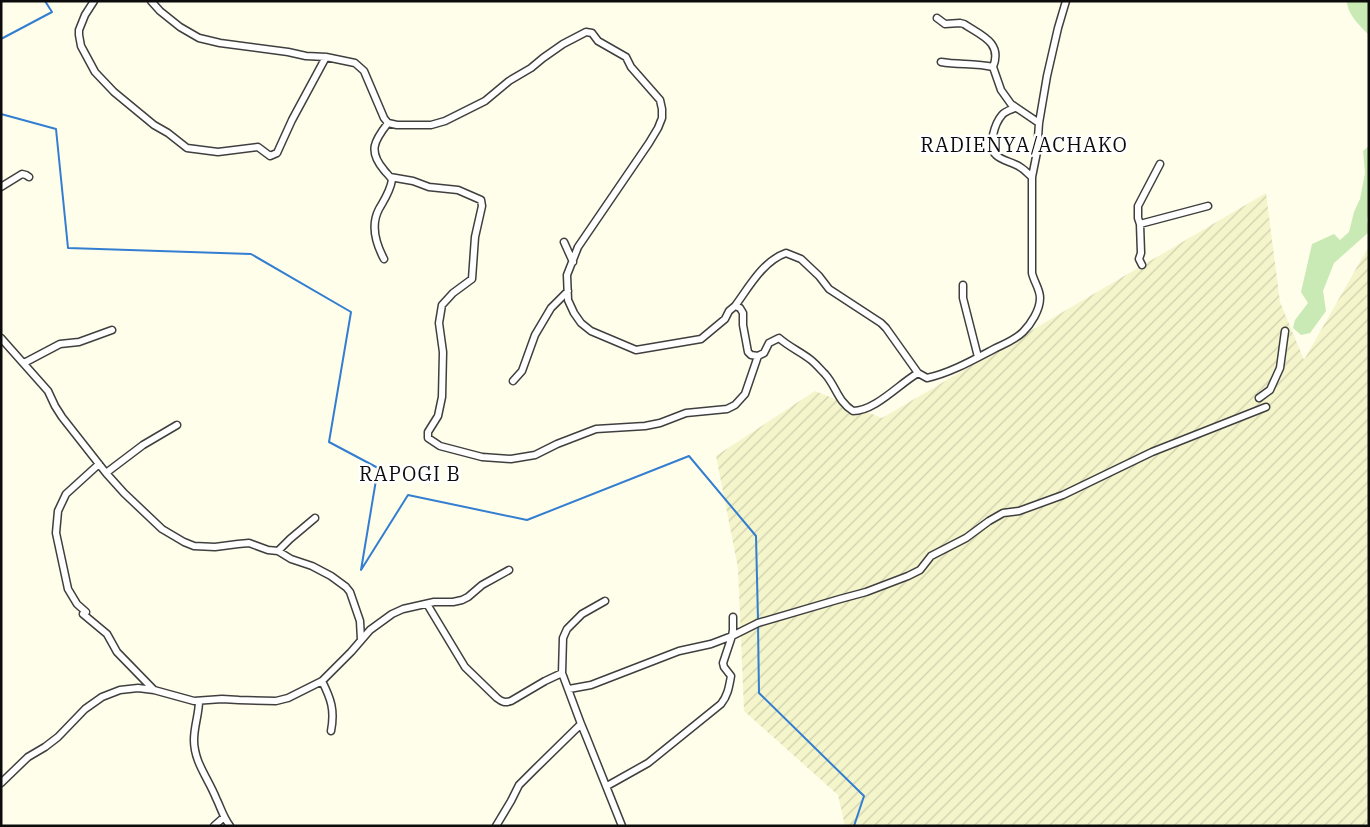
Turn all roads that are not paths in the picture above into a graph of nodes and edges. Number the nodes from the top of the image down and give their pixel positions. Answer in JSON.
{"nodes":[{"id":1,"x":94,"y":1,"type":"edge"},
{"id":2,"x":151,"y":1,"type":"edge"},
{"id":3,"x":1066,"y":1,"type":"edge"},
{"id":4,"x":937,"y":18,"type":"dead end"},
{"id":5,"x":326,"y":57,"type":"junction"},
{"id":6,"x":940,"y":62,"type":"dead end"},
{"id":7,"x":993,"y":67,"type":"junction"},
{"id":8,"x":1015,"y":108,"type":"junction"},
{"id":9,"x":388,"y":122,"type":"junction"},
{"id":10,"x":1039,"y":124,"type":"junction"},
{"id":11,"x":1160,"y":164,"type":"dead end"},
{"id":12,"x":390,"y":177,"type":"junction"},
{"id":13,"x":1032,"y":177,"type":"junction"},
{"id":14,"x":29,"y":178,"type":"dead end"},
{"id":15,"x":1,"y":187,"type":"edge"},
{"id":16,"x":1208,"y":206,"type":"dead end"},
{"id":17,"x":1140,"y":224,"type":"junction"},
{"id":18,"x":564,"y":242,"type":"dead end"},
{"id":19,"x":384,"y":259,"type":"dead end"},
{"id":20,"x":573,"y":262,"type":"junction"},
{"id":21,"x":1142,"y":265,"type":"dead end"},
{"id":22,"x":963,"y":285,"type":"dead end"},
{"id":23,"x":568,"y":291,"type":"junction"},
{"id":24,"x":735,"y":306,"type":"junction"},
{"id":25,"x":112,"y":330,"type":"dead end"},
{"id":26,"x":1285,"y":330,"type":"dead end"},
{"id":27,"x":1,"y":338,"type":"edge"},
{"id":28,"x":758,"y":356,"type":"junction"},
{"id":29,"x":978,"y":357,"type":"junction"},
{"id":30,"x":24,"y":364,"type":"junction"},
{"id":31,"x":918,"y":373,"type":"junction"},
{"id":32,"x":513,"y":380,"type":"dead end"},
{"id":33,"x":1259,"y":398,"type":"dead end"},
{"id":34,"x":1266,"y":407,"type":"dead end"},
{"id":35,"x":177,"y":425,"type":"dead end"},
{"id":36,"x":98,"y":464,"type":"junction"},
{"id":37,"x":106,"y":473,"type":"junction"},
{"id":38,"x":314,"y":518,"type":"dead end"},
{"id":39,"x":278,"y":551,"type":"junction"},
{"id":40,"x":509,"y":570,"type":"dead end"},
{"id":41,"x":605,"y":601,"type":"dead end"},
{"id":42,"x":426,"y":604,"type":"junction"},
{"id":43,"x":733,"y":617,"type":"dead end"},
{"id":44,"x":732,"y":636,"type":"junction"},
{"id":45,"x":361,"y":640,"type":"junction"},
{"id":46,"x":562,"y":673,"type":"junction"},
{"id":47,"x":322,"y":681,"type":"junction"},
{"id":48,"x":569,"y":689,"type":"junction"},
{"id":49,"x":154,"y":690,"type":"junction"},
{"id":50,"x":198,"y":701,"type":"junction"},
{"id":51,"x":581,"y":724,"type":"junction"},
{"id":52,"x":331,"y":731,"type":"dead end"},
{"id":53,"x":1,"y":783,"type":"edge"},
{"id":54,"x":607,"y":786,"type":"junction"},
{"id":55,"x":223,"y":818,"type":"junction"},
{"id":56,"x":214,"y":826,"type":"edge"},
{"id":57,"x":230,"y":826,"type":"edge"},
{"id":58,"x":496,"y":826,"type":"edge"},
{"id":59,"x":622,"y":826,"type":"edge"}],
"edges":[{"from":1,"to":5,"type":"street"},
{"from":2,"to":5,"type":"street"},
{"from":3,"to":10,"type":"street"},
{"from":4,"to":7,"type":"street"},
{"from":5,"to":9,"type":"street"},
{"from":6,"to":7,"type":"street"},
{"from":7,"to":8,"type":"street"},
{"from":8,"to":10,"type":"street"},
{"from":8,"to":13,"type":"street"},
{"from":9,"to":12,"type":"street"},
{"from":9,"to":20,"type":"street"},
{"from":10,"to":13,"type":"street"},
{"from":11,"to":17,"type":"street"},
{"from":12,"to":19,"type":"street"},
{"from":12,"to":28,"type":"street"},
{"from":13,"to":29,"type":"street"},
{"from":14,"to":15,"type":"street"},
{"from":16,"to":17,"type":"street"},
{"from":17,"to":21,"type":"street"},
{"from":18,"to":20,"type":"street"},
{"from":20,"to":23,"type":"street"},
{"from":22,"to":29,"type":"street"},
{"from":23,"to":24,"type":"street"},
{"from":23,"to":32,"type":"street"},
{"from":24,"to":28,"type":"street"},
{"from":24,"to":31,"type":"street"},
{"from":25,"to":30,"type":"street"},
{"from":26,"to":33,"type":"street"},
{"from":27,"to":30,"type":"street"},
{"from":28,"to":31,"type":"street"},
{"from":29,"to":31,"type":"street"},
{"from":30,"to":36,"type":"street"},
{"from":34,"to":44,"type":"street"},
{"from":35,"to":37,"type":"street"},
{"from":36,"to":37,"type":"street"},
{"from":36,"to":49,"type":"street"},
{"from":37,"to":39,"type":"street"},
{"from":38,"to":39,"type":"street"},
{"from":39,"to":45,"type":"street"},
{"from":40,"to":42,"type":"street"},
{"from":41,"to":46,"type":"street"},
{"from":42,"to":45,"type":"street"},
{"from":42,"to":46,"type":"street"},
{"from":43,"to":44,"type":"street"},
{"from":44,"to":48,"type":"street"},
{"from":44,"to":54,"type":"street"},
{"from":45,"to":47,"type":"street"},
{"from":46,"to":48,"type":"street"},
{"from":47,"to":50,"type":"street"},
{"from":47,"to":52,"type":"street"},
{"from":48,"to":51,"type":"street"},
{"from":49,"to":50,"type":"street"},
{"from":49,"to":53,"type":"street"},
{"from":50,"to":55,"type":"street"},
{"from":51,"to":54,"type":"street"},
{"from":51,"to":58,"type":"street"},
{"from":54,"to":59,"type":"street"},
{"from":55,"to":56,"type":"street"},
{"from":55,"to":57,"type":"street"}]}
